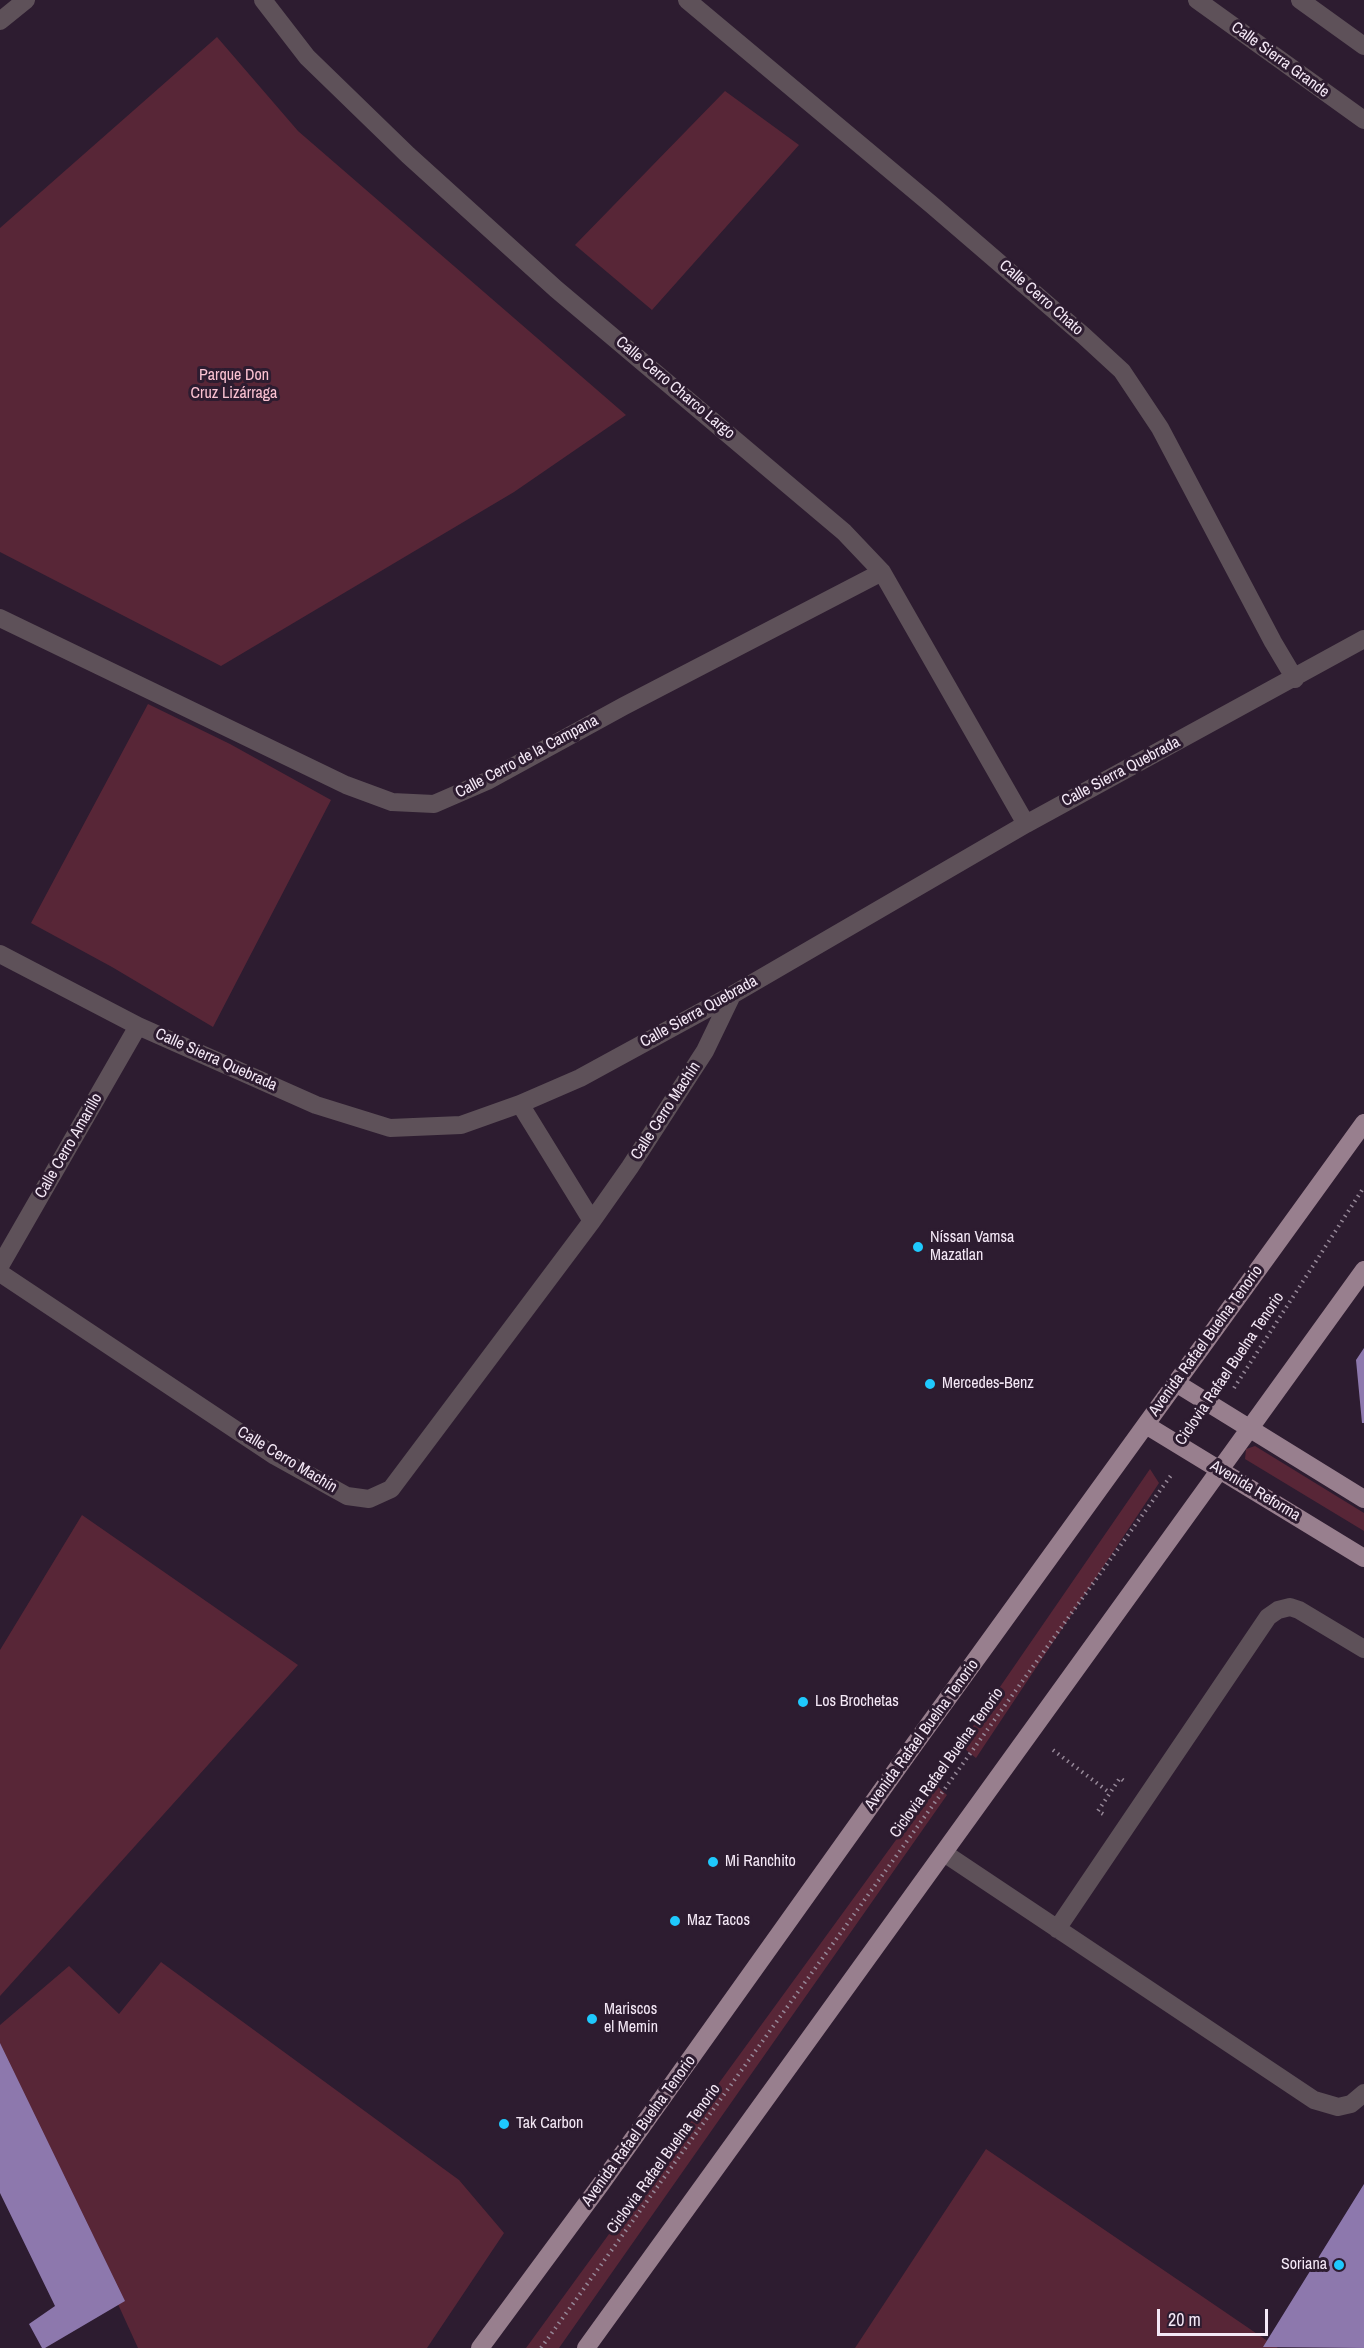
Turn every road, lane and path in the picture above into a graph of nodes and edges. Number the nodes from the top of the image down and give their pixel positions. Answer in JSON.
{"nodes":[{"id":1,"x":26,"y":0,"type":"edge"},
{"id":2,"x":262,"y":0,"type":"edge"},
{"id":3,"x":687,"y":0,"type":"edge"},
{"id":4,"x":1197,"y":0,"type":"edge"},
{"id":5,"x":1300,"y":0,"type":"edge"},
{"id":6,"x":0,"y":21,"type":"edge"},
{"id":7,"x":1364,"y":46,"type":"edge"},
{"id":8,"x":1364,"y":120,"type":"edge"},
{"id":9,"x":882,"y":572,"type":"junction"},
{"id":10,"x":0,"y":618,"type":"edge"},
{"id":11,"x":1364,"y":639,"type":"edge"},
{"id":12,"x":1295,"y":679,"type":"junction"},
{"id":13,"x":1026,"y":824,"type":"junction"},
{"id":14,"x":0,"y":954,"type":"edge"},
{"id":15,"x":732,"y":995,"type":"junction"},
{"id":16,"x":138,"y":1026,"type":"junction"},
{"id":17,"x":519,"y":1104,"type":"junction"},
{"id":18,"x":1364,"y":1123,"type":"edge"},
{"id":19,"x":1364,"y":1187,"type":"edge"},
{"id":20,"x":592,"y":1221,"type":"junction"},
{"id":21,"x":0,"y":1266,"type":"edge"},
{"id":22,"x":1364,"y":1270,"type":"edge"},
{"id":23,"x":0,"y":1273,"type":"edge"},
{"id":24,"x":1176,"y":1383,"type":"junction"},
{"id":25,"x":1219,"y":1409,"type":"junction"},
{"id":26,"x":1146,"y":1425,"type":"junction"},
{"id":27,"x":1250,"y":1428,"type":"junction"},
{"id":28,"x":1189,"y":1451,"type":"junction"},
{"id":29,"x":1220,"y":1470,"type":"junction"},
{"id":30,"x":1364,"y":1499,"type":"edge"},
{"id":31,"x":1364,"y":1558,"type":"edge"},
{"id":32,"x":1364,"y":1648,"type":"edge"},
{"id":33,"x":1030,"y":1733,"type":"junction"},
{"id":34,"x":1110,"y":1793,"type":"dead end"},
{"id":35,"x":944,"y":1853,"type":"junction"},
{"id":36,"x":1057,"y":1929,"type":"junction"},
{"id":37,"x":1364,"y":2093,"type":"edge"},
{"id":38,"x":480,"y":2348,"type":"edge"},
{"id":39,"x":541,"y":2348,"type":"edge"},
{"id":40,"x":586,"y":2348,"type":"edge"}],
"edges":[{"from":1,"to":6,"type":"street"},
{"from":2,"to":9,"type":"street","name":"Calle Cerro Charco Largo"},
{"from":3,"to":12,"type":"street","name":"Calle Cerro Chato"},
{"from":4,"to":8,"type":"street","name":"Calle Sierra Grande"},
{"from":5,"to":7,"type":"street"},
{"from":9,"to":10,"type":"street","name":"Calle Cerro de la Campana"},
{"from":9,"to":13,"type":"street","name":"Calle Cerro Charco Largo"},
{"from":11,"to":12,"type":"street","name":"Calle Sierra Quebrada"},
{"from":12,"to":13,"type":"street","name":"Calle Sierra Quebrada"},
{"from":13,"to":15,"type":"street","name":"Calle Sierra Quebrada"},
{"from":14,"to":16,"type":"street","name":"Calle Sierra Quebrada"},
{"from":15,"to":17,"type":"street","name":"Calle Sierra Quebrada"},
{"from":15,"to":20,"type":"street","name":"Calle Cerro Machín"},
{"from":16,"to":17,"type":"street","name":"Calle Sierra Quebrada"},
{"from":16,"to":21,"type":"street","name":"Calle Cerro Amarillo"},
{"from":17,"to":20,"type":"street"},
{"from":18,"to":24,"type":"main road","name":"Avenida Rafael Buelna Tenorio"},
{"from":19,"to":25,"type":"path","name":"Ciclovia Rafael Buelna Tenorio"},
{"from":20,"to":23,"type":"street","name":"Calle Cerro Machín"},
{"from":22,"to":27,"type":"main road"},
{"from":24,"to":25,"type":"main road"},
{"from":24,"to":26,"type":"main road","name":"Avenida Rafael Buelna Tenorio"},
{"from":25,"to":27,"type":"main road"},
{"from":26,"to":28,"type":"main road","name":"Avenida Reforma"},
{"from":26,"to":38,"type":"main road","name":"Avenida Rafael Buelna Tenorio"},
{"from":27,"to":29,"type":"main road"},
{"from":27,"to":30,"type":"main road"},
{"from":28,"to":29,"type":"main road","name":"Avenida Reforma"},
{"from":28,"to":39,"type":"path","name":"Ciclovia Rafael Buelna Tenorio"},
{"from":29,"to":31,"type":"main road","name":"Avenida Reforma"},
{"from":29,"to":33,"type":"main road"},
{"from":32,"to":36,"type":"street"},
{"from":33,"to":34,"type":"path"},
{"from":33,"to":35,"type":"main road"},
{"from":35,"to":36,"type":"street"},
{"from":35,"to":40,"type":"main road"},
{"from":36,"to":37,"type":"street"}]}
